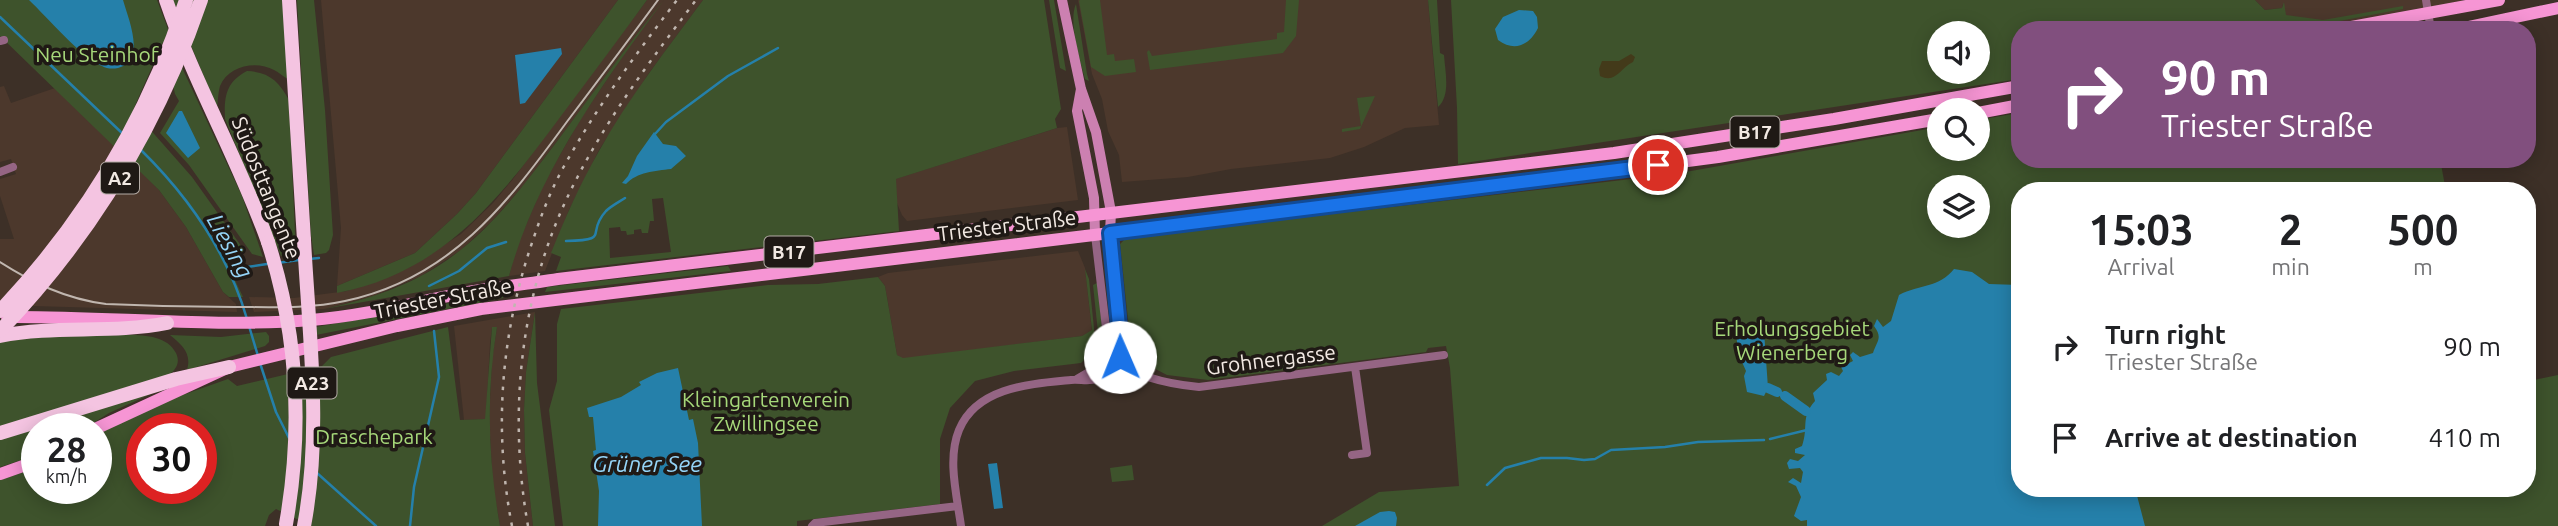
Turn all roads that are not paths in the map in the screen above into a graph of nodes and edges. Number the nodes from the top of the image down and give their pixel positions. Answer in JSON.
{"nodes":[{"id":1,"x":166,"y":0,"type":"edge"},
{"id":2,"x":186,"y":0,"type":"edge"},
{"id":3,"x":201,"y":0,"type":"edge"},
{"id":4,"x":289,"y":0,"type":"edge"},
{"id":5,"x":1062,"y":0,"type":"edge"},
{"id":6,"x":2499,"y":0,"type":"edge"},
{"id":7,"x":2427,"y":7,"type":"edge"},
{"id":8,"x":2558,"y":8,"type":"edge"},
{"id":9,"x":2371,"y":21,"type":"edge"},
{"id":10,"x":2497,"y":21,"type":"edge"},
{"id":11,"x":2011,"y":88,"type":"edge"},
{"id":12,"x":1081,"y":89,"type":"junction"},
{"id":13,"x":2011,"y":107,"type":"edge"},
{"id":14,"x":1990,"y":111,"type":"edge"},
{"id":15,"x":1927,"y":122,"type":"edge"},
{"id":16,"x":13,"y":167,"type":"dead end"},
{"id":17,"x":0,"y":172,"type":"edge"},
{"id":18,"x":1111,"y":212,"type":"junction"},
{"id":19,"x":1093,"y":215,"type":"junction"},
{"id":20,"x":1110,"y":233,"type":"junction"},
{"id":21,"x":1095,"y":234,"type":"junction"},
{"id":22,"x":0,"y":311,"type":"edge"},
{"id":23,"x":0,"y":317,"type":"edge"},
{"id":24,"x":167,"y":323,"type":"junction"},
{"id":25,"x":0,"y":334,"type":"edge"},
{"id":26,"x":1444,"y":355,"type":"dead end"},
{"id":27,"x":1107,"y":357,"type":"junction"},
{"id":28,"x":1117,"y":364,"type":"junction"},
{"id":29,"x":229,"y":367,"type":"junction"},
{"id":30,"x":1355,"y":367,"type":"junction"},
{"id":31,"x":1074,"y":380,"type":"junction"},
{"id":32,"x":112,"y":421,"type":"edge"},
{"id":33,"x":0,"y":433,"type":"edge"},
{"id":34,"x":1352,"y":455,"type":"dead end"},
{"id":35,"x":21,"y":467,"type":"edge"},
{"id":36,"x":0,"y":474,"type":"edge"},
{"id":37,"x":958,"y":506,"type":"junction"},
{"id":38,"x":286,"y":525,"type":"edge"},
{"id":39,"x":304,"y":526,"type":"edge"},
{"id":40,"x":812,"y":526,"type":"edge"},
{"id":41,"x":961,"y":526,"type":"edge"}],
"edges":[{"from":1,"to":38,"type":"highway","name":"Südosttangente","number":"A23","bridge":true},
{"from":2,"to":22,"type":"highway","number":"A2","bridge":true},
{"from":3,"to":25,"type":"highway","number":"A2","bridge":true},
{"from":4,"to":39,"type":"highway","name":"Südosttangente","number":"A23","bridge":true},
{"from":5,"to":12,"type":"street"},
{"from":6,"to":7,"type":"main road"},
{"from":7,"to":9,"type":"main road"},
{"from":8,"to":10,"type":"main road"},
{"from":11,"to":18,"type":"main road","name":"Triester Straße","number":"B17"},
{"from":12,"to":18,"type":"street"},
{"from":12,"to":19,"type":"street"},
{"from":13,"to":14,"type":"main road"},
{"from":15,"to":20,"type":"main road","name":"Triester Straße","number":"B17"},
{"from":16,"to":17,"type":"street"},
{"from":18,"to":19,"type":"main road","name":"Triester Straße","number":"B17"},
{"from":18,"to":20,"type":"street"},
{"from":19,"to":21,"type":"street"},
{"from":19,"to":24,"type":"main road","name":"Triester Straße","number":"B17"},
{"from":20,"to":21,"type":"main road","name":"Triester Straße","number":"B17"},
{"from":20,"to":28,"type":"street"},
{"from":21,"to":27,"type":"street"},
{"from":21,"to":29,"type":"main road","name":"Triester Straße","number":"B17"},
{"from":23,"to":24,"type":"main road","number":"B17"},
{"from":24,"to":25,"type":"highway"},
{"from":26,"to":30,"type":"street","name":"Grohnergasse"},
{"from":27,"to":28,"type":"street","name":"Grohnergasse"},
{"from":27,"to":31,"type":"street"},
{"from":28,"to":30,"type":"street","name":"Grohnergasse"},
{"from":28,"to":31,"type":"street"},
{"from":29,"to":32,"type":"main road","name":"Triester Straße","number":"B17"},
{"from":29,"to":33,"type":"highway"},
{"from":30,"to":34,"type":"street"},
{"from":31,"to":37,"type":"street"},
{"from":35,"to":36,"type":"main road"},
{"from":37,"to":40,"type":"street"},
{"from":37,"to":41,"type":"street"}]}
